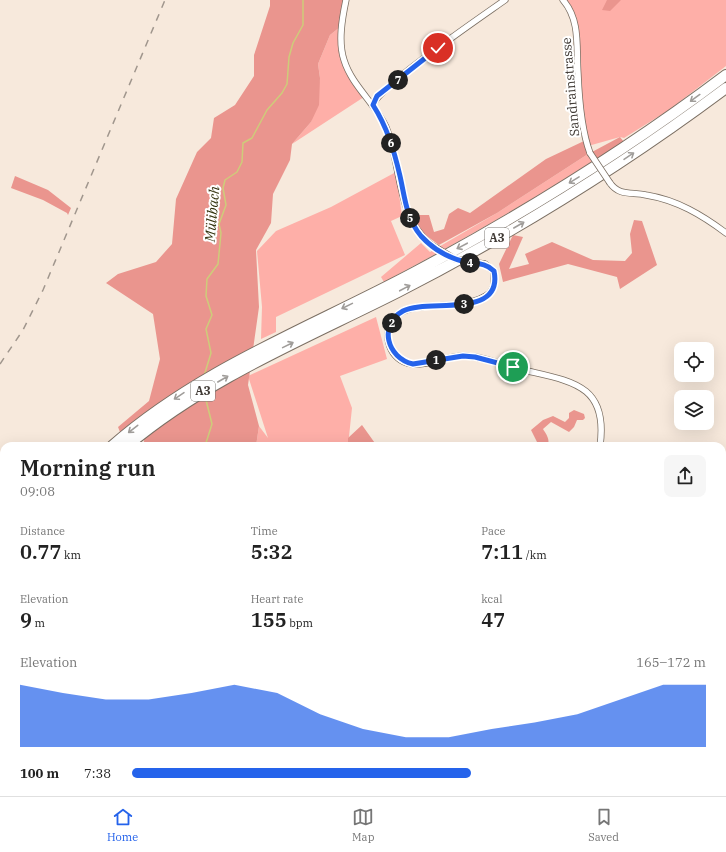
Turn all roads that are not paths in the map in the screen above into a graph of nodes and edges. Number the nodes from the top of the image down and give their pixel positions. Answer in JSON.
{"nodes":[{"id":1,"x":346,"y":0,"type":"edge"},
{"id":2,"x":504,"y":0,"type":"edge"},
{"id":3,"x":563,"y":0,"type":"edge"},
{"id":4,"x":726,"y":75,"type":"edge"},
{"id":5,"x":726,"y":88,"type":"edge"},
{"id":6,"x":373,"y":105,"type":"junction"},
{"id":7,"x":726,"y":233,"type":"edge"},
{"id":8,"x":251,"y":359,"type":"junction"},
{"id":9,"x":153,"y":419,"type":"junction"},
{"id":10,"x":118,"y":442,"type":"edge"},
{"id":11,"x":131,"y":442,"type":"edge"},
{"id":12,"x":600,"y":442,"type":"edge"}],
"edges":[{"from":1,"to":6,"type":"street"},
{"from":2,"to":6,"type":"street"},
{"from":3,"to":7,"type":"street","name":"Sandrainstrasse","bridge":true},
{"from":4,"to":8,"type":"highway","number":"A3","one_way":true},
{"from":8,"to":5,"type":"highway","number":"A3","one_way":true},
{"from":6,"to":12,"type":"street","bridge":true},
{"from":8,"to":9,"type":"highway","number":"A3"},
{"from":9,"to":10,"type":"highway","number":"A3","one_way":true},
{"from":9,"to":11,"type":"highway","number":"A3"}]}
